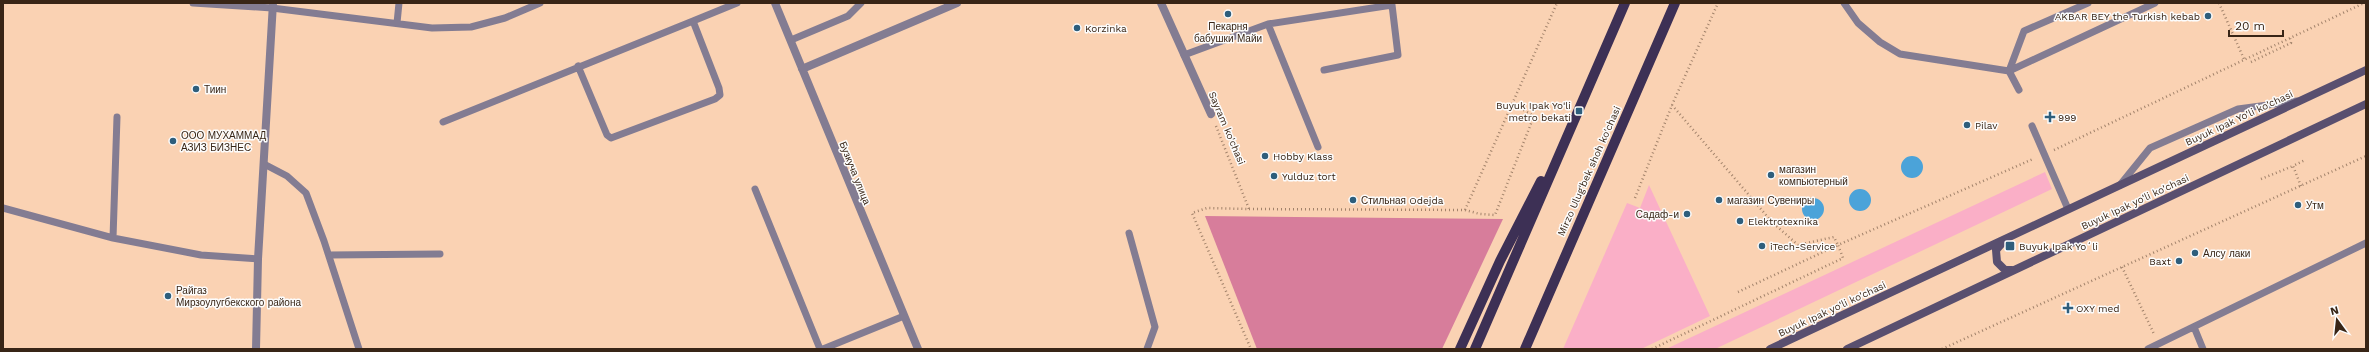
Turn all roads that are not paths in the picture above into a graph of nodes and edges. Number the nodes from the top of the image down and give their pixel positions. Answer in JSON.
{"nodes":[{"id":1,"x":193,"y":3,"type":"edge"},
{"id":2,"x":399,"y":3,"type":"edge"},
{"id":3,"x":540,"y":3,"type":"edge"},
{"id":4,"x":737,"y":3,"type":"edge"},
{"id":5,"x":775,"y":3,"type":"edge"},
{"id":6,"x":861,"y":3,"type":"edge"},
{"id":7,"x":957,"y":3,"type":"edge"},
{"id":8,"x":1161,"y":3,"type":"edge"},
{"id":9,"x":1625,"y":3,"type":"edge"},
{"id":10,"x":1675,"y":3,"type":"edge"},
{"id":11,"x":1844,"y":3,"type":"edge"},
{"id":12,"x":2088,"y":3,"type":"edge"},
{"id":13,"x":2155,"y":3,"type":"edge"},
{"id":14,"x":1392,"y":4,"type":"edge"},
{"id":15,"x":272,"y":6,"type":"edge"},
{"id":16,"x":693,"y":21,"type":"junction"},
{"id":17,"x":397,"y":23,"type":"junction"},
{"id":18,"x":1268,"y":24,"type":"junction"},
{"id":19,"x":791,"y":40,"type":"junction"},
{"id":20,"x":1184,"y":54,"type":"junction"},
{"id":21,"x":578,"y":66,"type":"junction"},
{"id":22,"x":802,"y":69,"type":"junction"},
{"id":23,"x":1324,"y":70,"type":"dead end"},
{"id":24,"x":2366,"y":70,"type":"edge"},
{"id":25,"x":2009,"y":72,"type":"junction"},
{"id":26,"x":2019,"y":90,"type":"dead end"},
{"id":27,"x":2301,"y":100,"type":"junction"},
{"id":28,"x":2366,"y":104,"type":"edge"},
{"id":29,"x":1579,"y":111,"type":"junction"},
{"id":30,"x":1211,"y":114,"type":"road end"},
{"id":31,"x":117,"y":117,"type":"dead end"},
{"id":32,"x":443,"y":122,"type":"dead end"},
{"id":33,"x":2032,"y":126,"type":"dead end"},
{"id":34,"x":1318,"y":147,"type":"dead end"},
{"id":35,"x":264,"y":164,"type":"junction"},
{"id":36,"x":2120,"y":185,"type":"junction"},
{"id":37,"x":755,"y":189,"type":"dead end"},
{"id":38,"x":3,"y":208,"type":"edge"},
{"id":39,"x":2068,"y":209,"type":"junction"},
{"id":40,"x":1129,"y":233,"type":"dead end"},
{"id":41,"x":113,"y":238,"type":"junction"},
{"id":42,"x":2007,"y":238,"type":"junction"},
{"id":43,"x":2366,"y":243,"type":"edge"},
{"id":44,"x":440,"y":254,"type":"dead end"},
{"id":45,"x":329,"y":255,"type":"junction"},
{"id":46,"x":258,"y":259,"type":"junction"},
{"id":47,"x":2012,"y":270,"type":"junction"},
{"id":48,"x":904,"y":316,"type":"junction"},
{"id":49,"x":1535,"y":326,"type":"junction"},
{"id":50,"x":2194,"y":327,"type":"junction"},
{"id":51,"x":256,"y":349,"type":"edge"},
{"id":52,"x":359,"y":349,"type":"edge"},
{"id":53,"x":821,"y":349,"type":"edge"},
{"id":54,"x":918,"y":349,"type":"edge"},
{"id":55,"x":1147,"y":349,"type":"edge"},
{"id":56,"x":1460,"y":349,"type":"edge"},
{"id":57,"x":1475,"y":349,"type":"edge"},
{"id":58,"x":1525,"y":349,"type":"edge"},
{"id":59,"x":1532,"y":349,"type":"edge"},
{"id":60,"x":1770,"y":349,"type":"edge"},
{"id":61,"x":1847,"y":349,"type":"edge"},
{"id":62,"x":2148,"y":349,"type":"edge"},
{"id":63,"x":2203,"y":349,"type":"edge"}],
"edges":[{"from":1,"to":15,"type":"lane"},
{"from":2,"to":17,"type":"lane"},
{"from":3,"to":17,"type":"lane"},
{"from":4,"to":16,"type":"lane"},
{"from":5,"to":19,"type":"street","name":"Бузкуча улица"},
{"from":6,"to":19,"type":"lane"},
{"from":7,"to":22,"type":"street"},
{"from":8,"to":20,"type":"street","name":"Sayram ko'chasi"},
{"from":9,"to":29,"type":"main road"},
{"from":10,"to":49,"type":"main road","name":"Mirzo Ulug'bek shoh ko'chasi"},
{"from":11,"to":25,"type":"lane"},
{"from":12,"to":25,"type":"lane"},
{"from":13,"to":25,"type":"lane"},
{"from":14,"to":18,"type":"lane"},
{"from":14,"to":23,"type":"lane"},
{"from":15,"to":17,"type":"lane"},
{"from":15,"to":35,"type":"street"},
{"from":16,"to":21,"type":"lane"},
{"from":16,"to":21,"type":"lane"},
{"from":18,"to":20,"type":"lane"},
{"from":18,"to":34,"type":"lane"},
{"from":19,"to":22,"type":"street","name":"Бузкуча улица"},
{"from":20,"to":30,"type":"street","name":"Sayram ko'chasi"},
{"from":21,"to":32,"type":"lane"},
{"from":22,"to":48,"type":"street","name":"Бузкуча улица"},
{"from":24,"to":27,"type":"main road","name":"Buyuk Ipak Yo'li ko'chasi"},
{"from":25,"to":26,"type":"lane"},
{"from":27,"to":36,"type":"main road","name":"Buyuk Ipak Yo'li ko'chasi"},
{"from":27,"to":36,"type":"lane"},
{"from":28,"to":47,"type":"main road","name":"Buyuk Ipak yo'li ko'chasi"},
{"from":29,"to":56,"type":"main road"},
{"from":29,"to":57,"type":"main road"},
{"from":31,"to":41,"type":"lane"},
{"from":33,"to":39,"type":"lane"},
{"from":35,"to":45,"type":"lane"},
{"from":35,"to":46,"type":"street"},
{"from":36,"to":39,"type":"main road","name":"Buyuk Ipak yo'li ko'chasi"},
{"from":37,"to":53,"type":"lane"},
{"from":38,"to":41,"type":"lane"},
{"from":39,"to":42,"type":"main road","name":"Buyuk Ipak yo'li ko'chasi"},
{"from":40,"to":55,"type":"lane"},
{"from":41,"to":46,"type":"lane"},
{"from":42,"to":47,"type":"main road"},
{"from":42,"to":60,"type":"main road","name":"Buyuk Ipak yo'li ko'chasi"},
{"from":43,"to":50,"type":"lane"},
{"from":44,"to":45,"type":"lane"},
{"from":45,"to":52,"type":"lane"},
{"from":46,"to":51,"type":"street"},
{"from":47,"to":61,"type":"main road","name":"Buyuk Ipak yo'li ko'chasi"},
{"from":48,"to":53,"type":"lane"},
{"from":48,"to":54,"type":"street","name":"Бузкуча улица"},
{"from":49,"to":58,"type":"main road","name":"Mirzo Ulug'bek shoh ko'chasi"},
{"from":49,"to":59,"type":"main road"},
{"from":50,"to":62,"type":"lane"},
{"from":50,"to":63,"type":"lane"}]}
